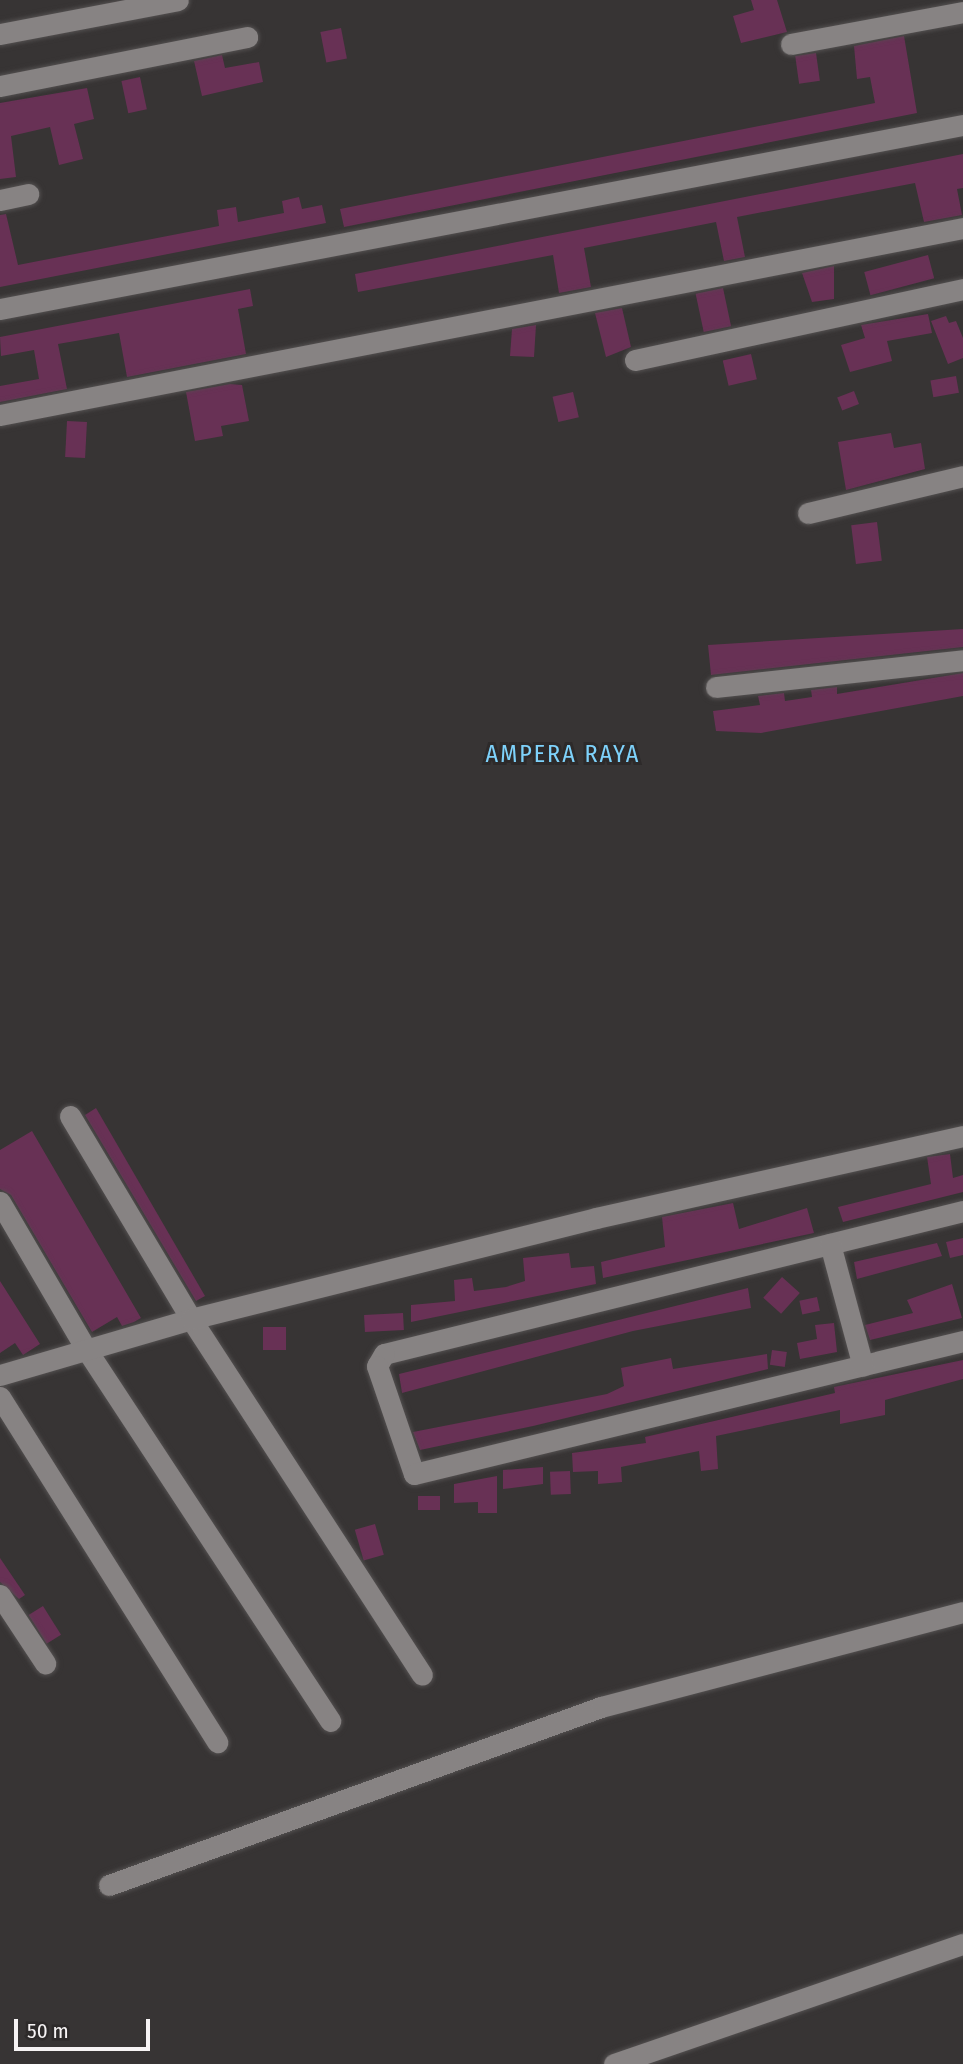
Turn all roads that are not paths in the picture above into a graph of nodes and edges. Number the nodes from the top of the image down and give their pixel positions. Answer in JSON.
{"nodes":[{"id":1,"x":178,"y":0,"type":"edge"},
{"id":2,"x":963,"y":12,"type":"edge"},
{"id":3,"x":0,"y":34,"type":"edge"},
{"id":4,"x":247,"y":37,"type":"dead end"},
{"id":5,"x":791,"y":44,"type":"dead end"},
{"id":6,"x":0,"y":83,"type":"edge"},
{"id":7,"x":963,"y":125,"type":"edge"},
{"id":8,"x":28,"y":194,"type":"dead end"},
{"id":9,"x":0,"y":200,"type":"edge"},
{"id":10,"x":963,"y":228,"type":"edge"},
{"id":11,"x":963,"y":289,"type":"edge"},
{"id":12,"x":0,"y":309,"type":"edge"},
{"id":13,"x":635,"y":360,"type":"dead end"},
{"id":14,"x":0,"y":415,"type":"edge"},
{"id":15,"x":963,"y":476,"type":"edge"},
{"id":16,"x":808,"y":513,"type":"dead end"},
{"id":17,"x":963,"y":660,"type":"edge"},
{"id":18,"x":716,"y":687,"type":"dead end"},
{"id":19,"x":70,"y":1116,"type":"dead end"},
{"id":20,"x":963,"y":1136,"type":"edge"},
{"id":21,"x":0,"y":1202,"type":"edge"},
{"id":22,"x":963,"y":1211,"type":"edge"},
{"id":23,"x":830,"y":1244,"type":"junction"},
{"id":24,"x":191,"y":1319,"type":"junction"},
{"id":25,"x":963,"y":1341,"type":"edge"},
{"id":26,"x":86,"y":1349,"type":"junction"},
{"id":27,"x":863,"y":1366,"type":"junction"},
{"id":28,"x":0,"y":1375,"type":"edge"},
{"id":29,"x":0,"y":1397,"type":"edge"},
{"id":30,"x":0,"y":1595,"type":"edge"},
{"id":31,"x":963,"y":1612,"type":"edge"},
{"id":32,"x":8,"y":1628,"type":"edge"},
{"id":33,"x":45,"y":1663,"type":"dead end"},
{"id":34,"x":422,"y":1675,"type":"dead end"},
{"id":35,"x":330,"y":1721,"type":"dead end"},
{"id":36,"x":217,"y":1742,"type":"dead end"},
{"id":37,"x":108,"y":1885,"type":"dead end"},
{"id":38,"x":963,"y":1944,"type":"edge"},
{"id":39,"x":614,"y":2064,"type":"edge"}],
"edges":[{"from":1,"to":3,"type":"street"},
{"from":2,"to":5,"type":"street"},
{"from":4,"to":6,"type":"street"},
{"from":7,"to":12,"type":"street"},
{"from":8,"to":9,"type":"street"},
{"from":10,"to":14,"type":"street"},
{"from":11,"to":13,"type":"street"},
{"from":15,"to":16,"type":"street"},
{"from":17,"to":18,"type":"street"},
{"from":19,"to":24,"type":"street"},
{"from":20,"to":24,"type":"street"},
{"from":21,"to":26,"type":"street"},
{"from":22,"to":23,"type":"street"},
{"from":23,"to":27,"type":"street"},
{"from":23,"to":27,"type":"street"},
{"from":24,"to":26,"type":"street"},
{"from":24,"to":34,"type":"street"},
{"from":25,"to":27,"type":"street"},
{"from":26,"to":28,"type":"street"},
{"from":26,"to":35,"type":"street"},
{"from":29,"to":36,"type":"street"},
{"from":30,"to":32,"type":"street"},
{"from":31,"to":37,"type":"street"},
{"from":32,"to":33,"type":"street"},
{"from":38,"to":39,"type":"street"}]}
